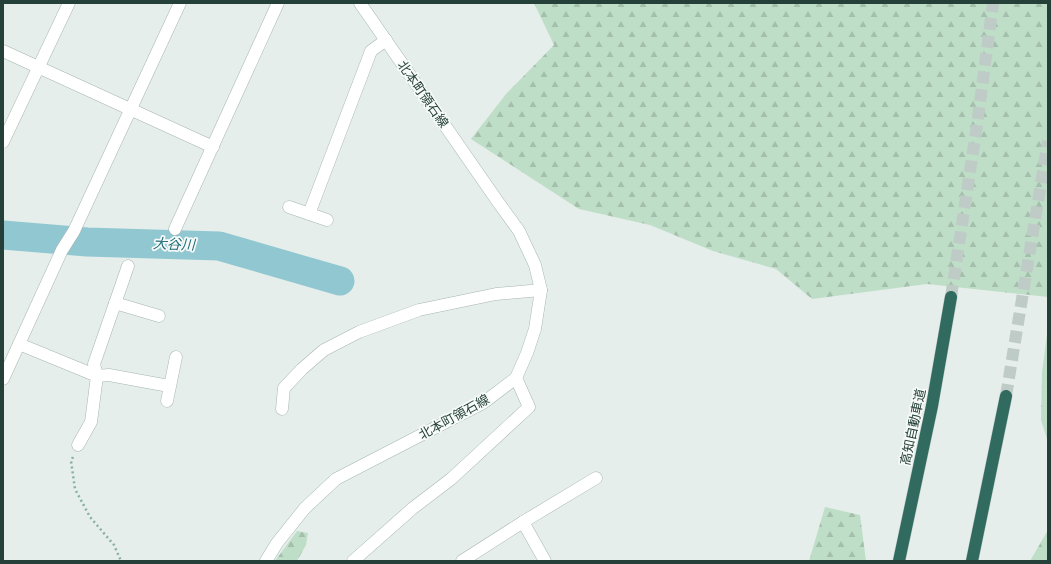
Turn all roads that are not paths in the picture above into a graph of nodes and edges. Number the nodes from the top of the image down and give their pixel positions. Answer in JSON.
{"nodes":[{"id":1,"x":69,"y":3,"type":"edge"},
{"id":2,"x":180,"y":3,"type":"edge"},
{"id":3,"x":278,"y":3,"type":"edge"},
{"id":4,"x":360,"y":3,"type":"edge"},
{"id":5,"x":386,"y":40,"type":"junction"},
{"id":6,"x":3,"y":51,"type":"edge"},
{"id":7,"x":38,"y":68,"type":"junction"},
{"id":8,"x":130,"y":110,"type":"junction"},
{"id":9,"x":3,"y":142,"type":"edge"},
{"id":10,"x":213,"y":147,"type":"junction"},
{"id":11,"x":289,"y":207,"type":"dead end"},
{"id":12,"x":309,"y":214,"type":"junction"},
{"id":13,"x":327,"y":220,"type":"dead end"},
{"id":14,"x":175,"y":229,"type":"dead end"},
{"id":15,"x":128,"y":266,"type":"dead end"},
{"id":16,"x":541,"y":290,"type":"junction"},
{"id":17,"x":951,"y":297,"type":"tunnel mouth"},
{"id":18,"x":115,"y":303,"type":"junction"},
{"id":19,"x":159,"y":316,"type":"dead end"},
{"id":20,"x":19,"y":344,"type":"junction"},
{"id":21,"x":176,"y":357,"type":"dead end"},
{"id":22,"x":97,"y":376,"type":"junction"},
{"id":23,"x":516,"y":378,"type":"junction"},
{"id":24,"x":3,"y":379,"type":"edge"},
{"id":25,"x":169,"y":386,"type":"junction"},
{"id":26,"x":1006,"y":396,"type":"tunnel mouth"},
{"id":27,"x":167,"y":401,"type":"dead end"},
{"id":28,"x":282,"y":409,"type":"dead end"},
{"id":29,"x":78,"y":445,"type":"road end"},
{"id":30,"x":596,"y":478,"type":"dead end"},
{"id":31,"x":523,"y":522,"type":"junction"},
{"id":32,"x":266,"y":561,"type":"edge"},
{"id":33,"x":352,"y":561,"type":"edge"},
{"id":34,"x":462,"y":561,"type":"edge"},
{"id":35,"x":545,"y":561,"type":"edge"},
{"id":36,"x":899,"y":561,"type":"edge"},
{"id":37,"x":972,"y":561,"type":"edge"}],
"edges":[{"from":1,"to":7,"type":"street"},
{"from":2,"to":8,"type":"street"},
{"from":3,"to":10,"type":"street"},
{"from":4,"to":5,"type":"street","name":"北本町領石線"},
{"from":5,"to":12,"type":"street"},
{"from":5,"to":16,"type":"street","name":"北本町領石線"},
{"from":6,"to":7,"type":"street"},
{"from":7,"to":8,"type":"street"},
{"from":7,"to":9,"type":"street"},
{"from":8,"to":10,"type":"street"},
{"from":8,"to":20,"type":"street"},
{"from":10,"to":14,"type":"street"},
{"from":11,"to":12,"type":"street"},
{"from":12,"to":13,"type":"street"},
{"from":15,"to":18,"type":"street"},
{"from":16,"to":23,"type":"street","name":"北本町領石線"},
{"from":16,"to":28,"type":"street"},
{"from":17,"to":36,"type":"highway","name":"高知自動車道"},
{"from":18,"to":19,"type":"street"},
{"from":18,"to":22,"type":"street"},
{"from":20,"to":22,"type":"street"},
{"from":20,"to":24,"type":"street"},
{"from":21,"to":25,"type":"street"},
{"from":22,"to":25,"type":"street"},
{"from":22,"to":29,"type":"street"},
{"from":23,"to":32,"type":"street","name":"北本町領石線"},
{"from":23,"to":33,"type":"street"},
{"from":25,"to":27,"type":"street"},
{"from":26,"to":37,"type":"highway"},
{"from":30,"to":31,"type":"street"},
{"from":31,"to":34,"type":"street"},
{"from":31,"to":35,"type":"street"}]}
